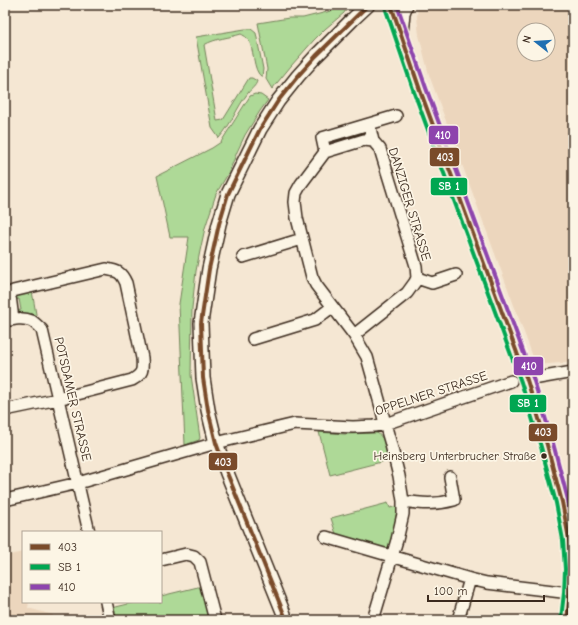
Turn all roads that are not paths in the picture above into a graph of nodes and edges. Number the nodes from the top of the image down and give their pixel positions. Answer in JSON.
{"nodes":[{"id":1,"x":361,"y":5,"type":"edge"},
{"id":2,"x":368,"y":5,"type":"edge"},
{"id":3,"x":391,"y":5,"type":"edge"},
{"id":4,"x":407,"y":5,"type":"edge"},
{"id":5,"x":352,"y":20,"type":"junction"},
{"id":6,"x":401,"y":36,"type":"junction"},
{"id":7,"x":396,"y":116,"type":"dead end"},
{"id":8,"x":369,"y":124,"type":"junction"},
{"id":9,"x":373,"y":141,"type":"junction"},
{"id":10,"x":325,"y":152,"type":"junction"},
{"id":11,"x":302,"y":239,"type":"junction"},
{"id":12,"x":243,"y":257,"type":"dead end"},
{"id":13,"x":456,"y":275,"type":"dead end"},
{"id":14,"x":417,"y":278,"type":"junction"},
{"id":15,"x":332,"y":307,"type":"junction"},
{"id":16,"x":9,"y":320,"type":"edge"},
{"id":17,"x":354,"y":335,"type":"junction"},
{"id":18,"x":253,"y":339,"type":"dead end"},
{"id":19,"x":573,"y":372,"type":"edge"},
{"id":20,"x":527,"y":380,"type":"junction"},
{"id":21,"x":511,"y":381,"type":"dead end"},
{"id":22,"x":58,"y":399,"type":"junction"},
{"id":23,"x":5,"y":410,"type":"edge"},
{"id":24,"x":385,"y":424,"type":"junction"},
{"id":25,"x":216,"y":443,"type":"junction"},
{"id":26,"x":450,"y":477,"type":"dead end"},
{"id":27,"x":78,"y":483,"type":"junction"},
{"id":28,"x":5,"y":500,"type":"edge"},
{"id":29,"x":404,"y":501,"type":"junction"},
{"id":30,"x":90,"y":531,"type":"edge"},
{"id":31,"x":326,"y":537,"type":"dead end"},
{"id":32,"x":392,"y":556,"type":"junction"},
{"id":33,"x":162,"y":560,"type":"edge"},
{"id":34,"x":470,"y":579,"type":"junction"},
{"id":35,"x":570,"y":593,"type":"junction"},
{"id":36,"x":106,"y":603,"type":"edge"},
{"id":37,"x":110,"y":620,"type":"edge"},
{"id":38,"x":215,"y":620,"type":"edge"},
{"id":39,"x":285,"y":620,"type":"edge"},
{"id":40,"x":373,"y":620,"type":"edge"},
{"id":41,"x":458,"y":620,"type":"edge"},
{"id":42,"x":566,"y":620,"type":"edge"}],
"edges":[{"from":1,"to":5,"type":"main road"},
{"from":2,"to":5,"type":"main road"},
{"from":3,"to":6,"type":"street"},
{"from":4,"to":6,"type":"street"},
{"from":5,"to":25,"type":"main road"},
{"from":6,"to":20,"type":"street"},
{"from":7,"to":8,"type":"street"},
{"from":8,"to":9,"type":"street","name":"DANZIGER STRASSE"},
{"from":8,"to":10,"type":"street"},
{"from":9,"to":10,"type":"street","name":"DANZIGER STRASSE"},
{"from":9,"to":14,"type":"street","name":"DANZIGER STRASSE"},
{"from":10,"to":11,"type":"street"},
{"from":11,"to":12,"type":"street"},
{"from":11,"to":15,"type":"street"},
{"from":13,"to":14,"type":"street","name":"DANZIGER STRASSE"},
{"from":14,"to":17,"type":"street","name":"DANZIGER STRASSE"},
{"from":15,"to":17,"type":"street"},
{"from":15,"to":18,"type":"street"},
{"from":16,"to":22,"type":"street","name":"POTSDAMER STRASSE"},
{"from":16,"to":22,"type":"street","name":"POTSDAMER STRASSE"},
{"from":17,"to":24,"type":"street"},
{"from":19,"to":20,"type":"street"},
{"from":20,"to":35,"type":"street"},
{"from":21,"to":24,"type":"street","name":"OPPELNER STRASSE"},
{"from":22,"to":23,"type":"street"},
{"from":22,"to":27,"type":"street","name":"POTSDAMER STRASSE"},
{"from":24,"to":25,"type":"street","name":"OPPELNER STRASSE"},
{"from":24,"to":29,"type":"street"},
{"from":25,"to":27,"type":"street","name":"OPPELNER STRASSE"},
{"from":25,"to":39,"type":"main road"},
{"from":26,"to":29,"type":"street"},
{"from":27,"to":28,"type":"street","name":"OPPELNER STRASSE"},
{"from":27,"to":30,"type":"street","name":"POTSDAMER STRASSE"},
{"from":29,"to":32,"type":"street"},
{"from":31,"to":32,"type":"street"},
{"from":32,"to":34,"type":"street"},
{"from":32,"to":40,"type":"street"},
{"from":33,"to":38,"type":"street"},
{"from":34,"to":35,"type":"street"},
{"from":34,"to":41,"type":"street"},
{"from":35,"to":42,"type":"street"},
{"from":36,"to":37,"type":"street"}]}
